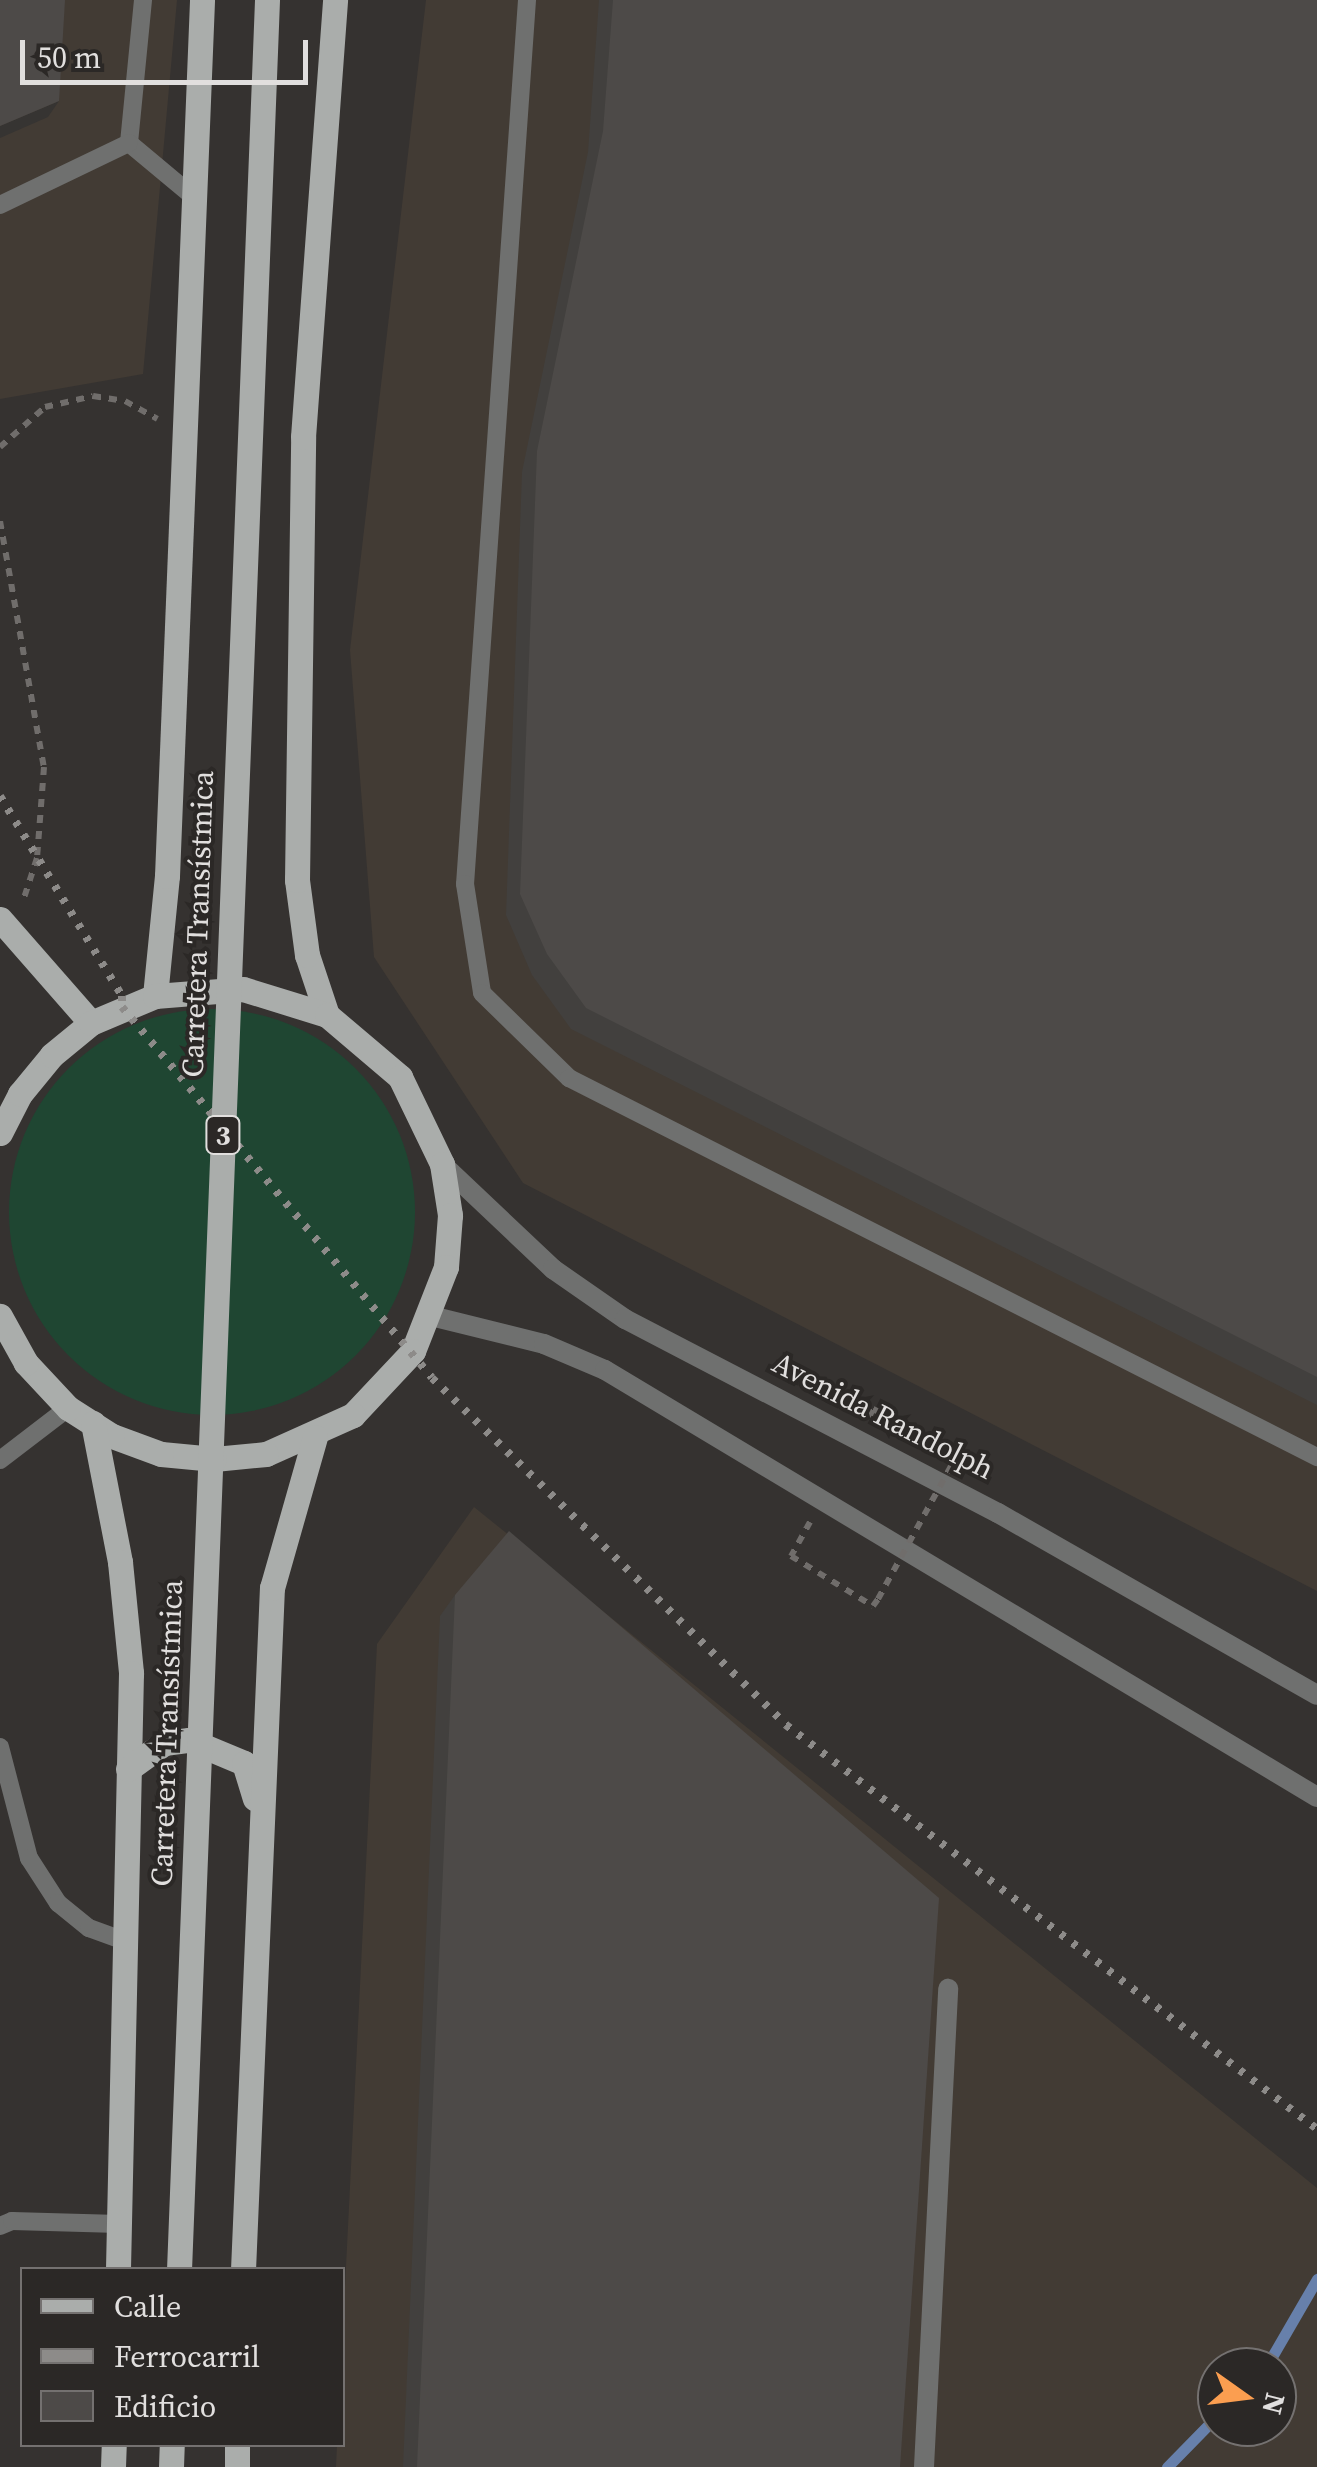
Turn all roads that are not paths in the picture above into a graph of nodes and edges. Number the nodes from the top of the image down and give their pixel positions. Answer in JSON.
{"nodes":[{"id":1,"x":143,"y":0,"type":"edge"},
{"id":2,"x":202,"y":0,"type":"edge"},
{"id":3,"x":267,"y":0,"type":"edge"},
{"id":4,"x":335,"y":0,"type":"edge"},
{"id":5,"x":527,"y":0,"type":"edge"},
{"id":6,"x":129,"y":144,"type":"junction"},
{"id":7,"x":194,"y":198,"type":"junction"},
{"id":8,"x":0,"y":205,"type":"edge"},
{"id":9,"x":6,"y":926,"type":"edge"},
{"id":10,"x":154,"y":996,"type":"junction"},
{"id":11,"x":327,"y":1016,"type":"junction"},
{"id":12,"x":91,"y":1023,"type":"junction"},
{"id":13,"x":0,"y":1133,"type":"edge"},
{"id":14,"x":442,"y":1164,"type":"junction"},
{"id":15,"x":0,"y":1316,"type":"edge"},
{"id":16,"x":431,"y":1316,"type":"junction"},
{"id":17,"x":68,"y":1408,"type":"junction"},
{"id":18,"x":92,"y":1424,"type":"junction"},
{"id":19,"x":315,"y":1437,"type":"junction"},
{"id":20,"x":1317,"y":1457,"type":"edge"},
{"id":21,"x":0,"y":1460,"type":"edge"},
{"id":22,"x":1317,"y":1696,"type":"edge"},
{"id":23,"x":0,"y":1747,"type":"edge"},
{"id":24,"x":128,"y":1770,"type":"junction"},
{"id":25,"x":1317,"y":1797,"type":"edge"},
{"id":26,"x":6,"y":1798,"type":"edge"},
{"id":27,"x":261,"y":1817,"type":"junction"},
{"id":28,"x":125,"y":1941,"type":"junction"},
{"id":29,"x":948,"y":1989,"type":"dead end"},
{"id":30,"x":119,"y":2224,"type":"junction"},
{"id":31,"x":0,"y":2226,"type":"edge"},
{"id":32,"x":118,"y":2267,"type":"edge"},
{"id":33,"x":179,"y":2267,"type":"edge"},
{"id":34,"x":243,"y":2267,"type":"edge"},
{"id":35,"x":924,"y":2467,"type":"edge"}],
"edges":[{"from":1,"to":6,"type":"lane"},
{"from":2,"to":7,"type":"main road"},
{"from":3,"to":33,"type":"main road","name":"Carretera Transístmica","number":"3","bridge":true},
{"from":4,"to":11,"type":"main road"},
{"from":5,"to":20,"type":"lane"},
{"from":6,"to":7,"type":"lane"},
{"from":6,"to":8,"type":"lane"},
{"from":7,"to":10,"type":"main road"},
{"from":9,"to":12,"type":"main road"},
{"from":10,"to":11,"type":"main road"},
{"from":10,"to":12,"type":"main road"},
{"from":11,"to":14,"type":"main road"},
{"from":12,"to":13,"type":"main road"},
{"from":14,"to":16,"type":"main road"},
{"from":14,"to":22,"type":"street","name":"Avenida Randolph"},
{"from":15,"to":17,"type":"main road"},
{"from":16,"to":19,"type":"main road"},
{"from":16,"to":25,"type":"street"},
{"from":17,"to":18,"type":"main road"},
{"from":17,"to":21,"type":"lane"},
{"from":18,"to":19,"type":"main road"},
{"from":18,"to":24,"type":"main road"},
{"from":19,"to":27,"type":"main road"},
{"from":23,"to":26,"type":"lane"},
{"from":24,"to":27,"type":"main road"},
{"from":24,"to":28,"type":"main road"},
{"from":26,"to":28,"type":"lane"},
{"from":27,"to":34,"type":"main road"},
{"from":28,"to":30,"type":"main road"},
{"from":29,"to":35,"type":"street"},
{"from":30,"to":31,"type":"lane"},
{"from":30,"to":32,"type":"main road"}]}
